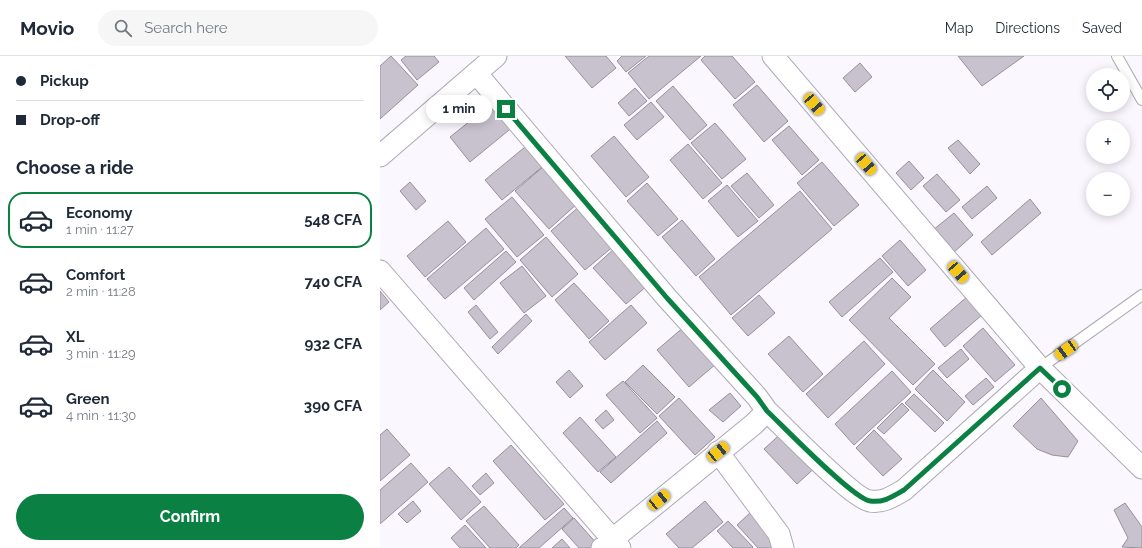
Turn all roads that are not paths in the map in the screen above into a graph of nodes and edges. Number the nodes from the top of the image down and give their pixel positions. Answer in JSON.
{"nodes":[{"id":1,"x":496,"y":56,"type":"edge"},
{"id":2,"x":773,"y":56,"type":"edge"},
{"id":3,"x":1117,"y":56,"type":"edge"},
{"id":4,"x":476,"y":73,"type":"junction"},
{"id":5,"x":1142,"y":100,"type":"edge"},
{"id":6,"x":380,"y":156,"type":"edge"},
{"id":7,"x":380,"y":271,"type":"edge"},
{"id":8,"x":1142,"y":295,"type":"edge"},
{"id":9,"x":1040,"y":368,"type":"junction"},
{"id":10,"x":767,"y":411,"type":"junction"},
{"id":11,"x":718,"y":452,"type":"junction"},
{"id":12,"x":1142,"y":468,"type":"edge"},
{"id":13,"x":611,"y":545,"type":"edge"},
{"id":14,"x":783,"y":548,"type":"edge"}],
"edges":[{"from":1,"to":4,"type":"street"},
{"from":2,"to":9,"type":"street"},
{"from":3,"to":5,"type":"lane"},
{"from":4,"to":6,"type":"street"},
{"from":4,"to":10,"type":"street"},
{"from":7,"to":13,"type":"street"},
{"from":8,"to":9,"type":"lane"},
{"from":9,"to":10,"type":"street"},
{"from":9,"to":12,"type":"street"},
{"from":10,"to":11,"type":"street"},
{"from":11,"to":13,"type":"street"},
{"from":11,"to":14,"type":"street"}]}
